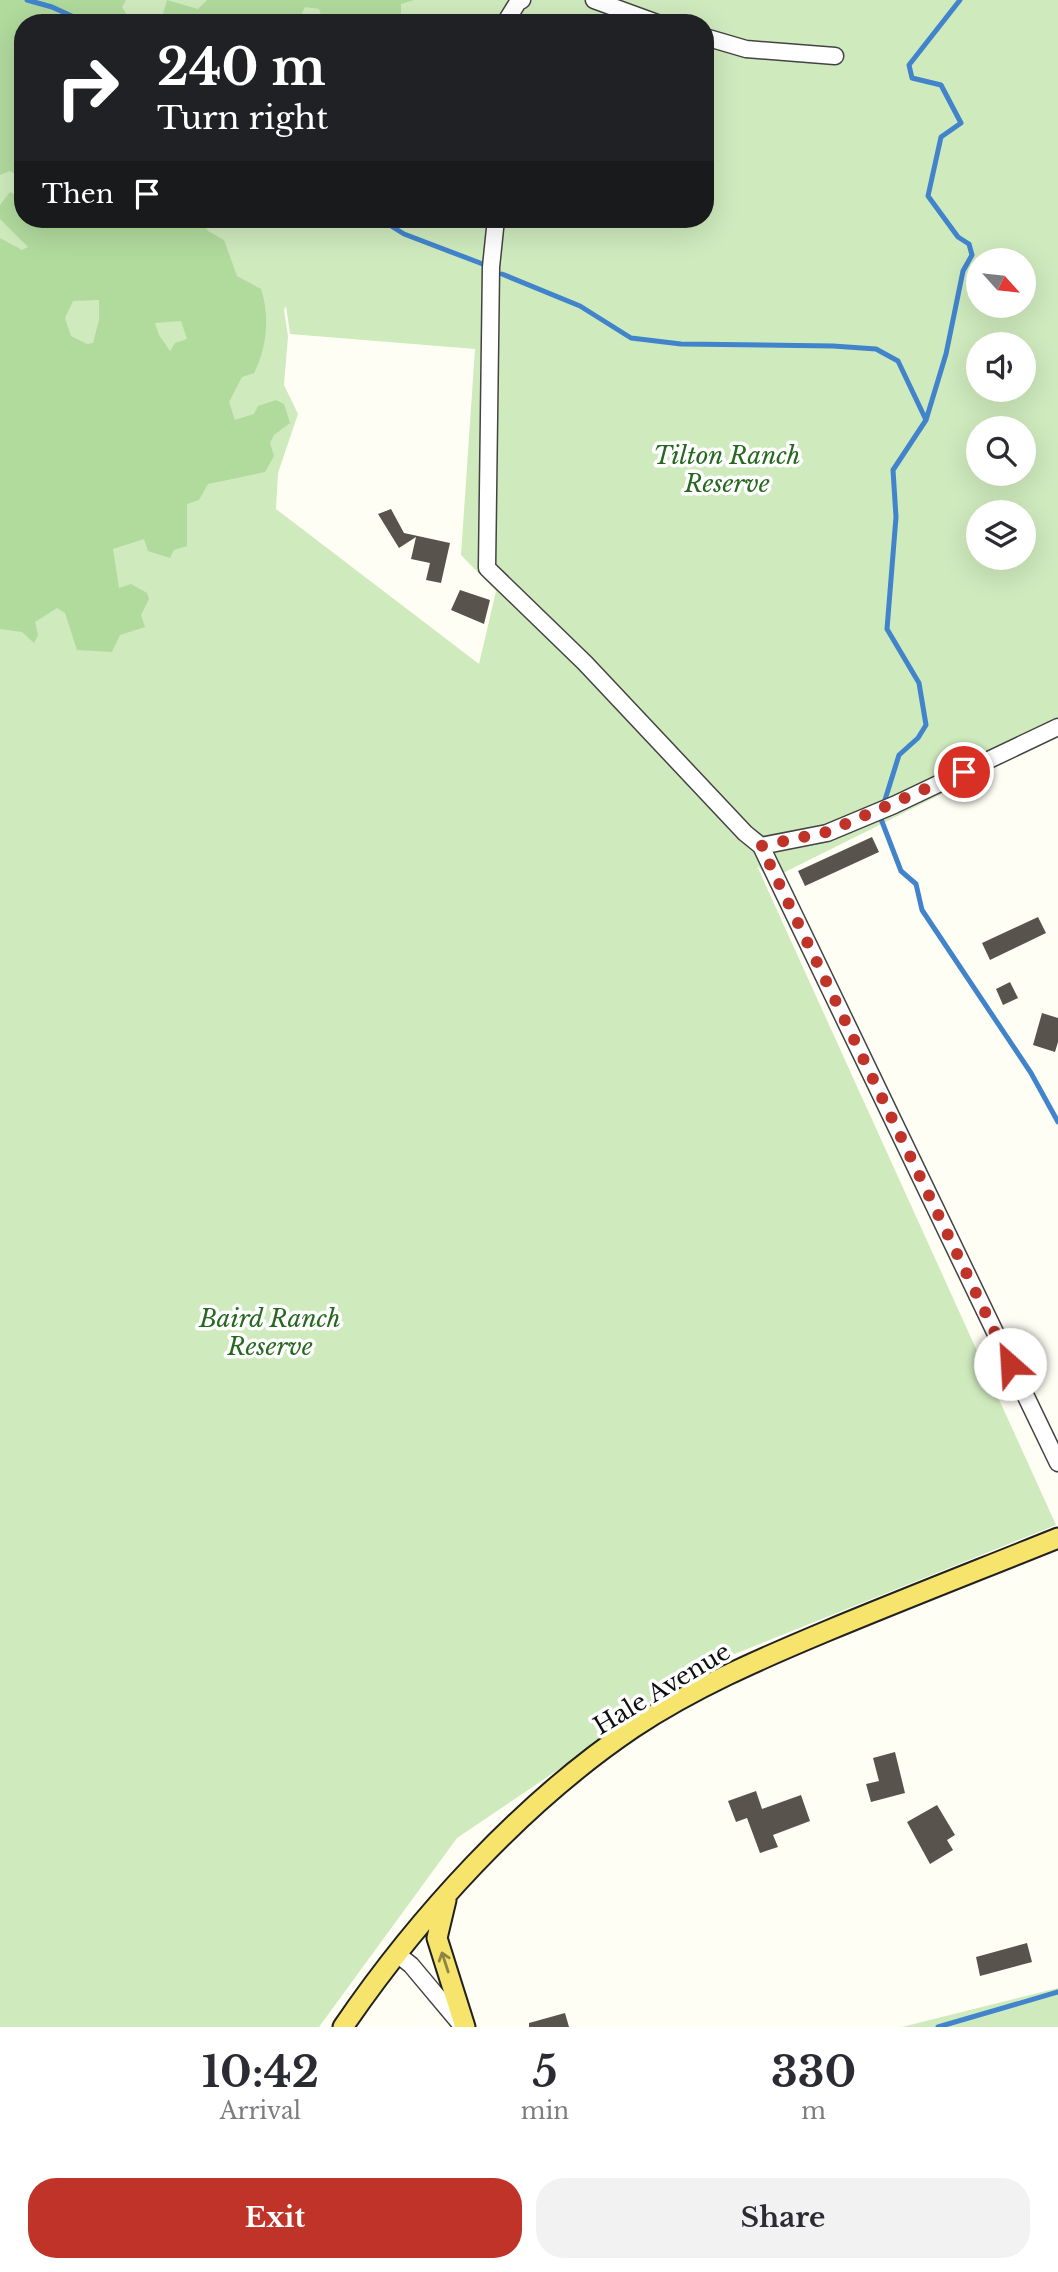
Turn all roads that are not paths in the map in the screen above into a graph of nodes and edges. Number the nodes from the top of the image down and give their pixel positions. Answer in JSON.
{"nodes":[{"id":1,"x":522,"y":0,"type":"edge"},
{"id":2,"x":594,"y":0,"type":"edge"},
{"id":3,"x":511,"y":14,"type":"edge"},
{"id":4,"x":632,"y":14,"type":"edge"},
{"id":5,"x":714,"y":40,"type":"edge"},
{"id":6,"x":835,"y":56,"type":"dead end"},
{"id":7,"x":495,"y":228,"type":"edge"},
{"id":8,"x":1058,"y":727,"type":"edge"},
{"id":9,"x":761,"y":846,"type":"junction"},
{"id":10,"x":1058,"y":1463,"type":"edge"},
{"id":11,"x":1058,"y":1538,"type":"edge"},
{"id":12,"x":447,"y":1897,"type":"junction"},
{"id":13,"x":397,"y":1954,"type":"junction"},
{"id":14,"x":343,"y":2027,"type":"edge"},
{"id":15,"x":464,"y":2027,"type":"edge"}],
"edges":[{"from":1,"to":3,"type":"street"},
{"from":2,"to":4,"type":"street"},
{"from":5,"to":6,"type":"street"},
{"from":7,"to":9,"type":"street"},
{"from":8,"to":9,"type":"street"},
{"from":9,"to":10,"type":"street"},
{"from":11,"to":12,"type":"main road","name":"Hale Avenue"},
{"from":12,"to":13,"type":"main road","name":"Hale Avenue"},
{"from":15,"to":12,"type":"main road","one_way":true},
{"from":13,"to":14,"type":"main road","name":"Hale Avenue"},
{"from":13,"to":15,"type":"street"}]}
